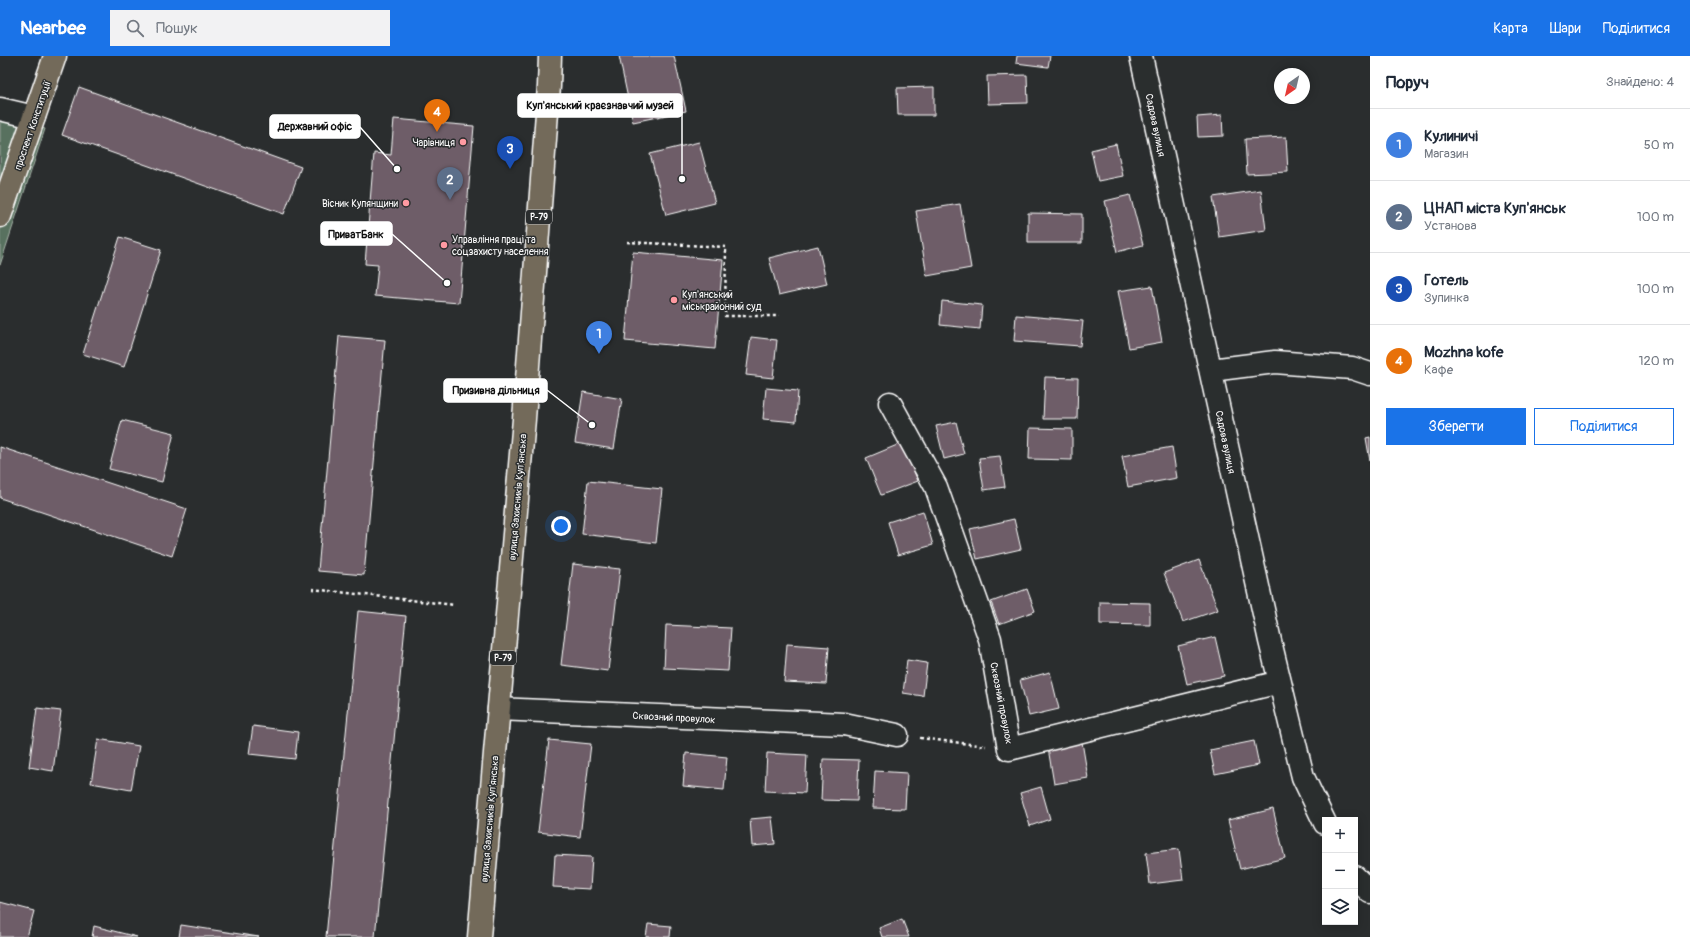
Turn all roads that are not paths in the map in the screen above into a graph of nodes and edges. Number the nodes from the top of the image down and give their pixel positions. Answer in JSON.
{"nodes":[{"id":1,"x":55,"y":56,"type":"edge"},
{"id":2,"x":550,"y":56,"type":"edge"},
{"id":3,"x":1141,"y":56,"type":"edge"},
{"id":4,"x":0,"y":109,"type":"edge"},
{"id":5,"x":34,"y":117,"type":"junction"},
{"id":6,"x":0,"y":216,"type":"edge"},
{"id":7,"x":1211,"y":370,"type":"junction"},
{"id":8,"x":1370,"y":374,"type":"edge"},
{"id":9,"x":890,"y":403,"type":"dead end"},
{"id":10,"x":1280,"y":682,"type":"junction"},
{"id":11,"x":499,"y":709,"type":"junction"},
{"id":12,"x":897,"y":735,"type":"road end"},
{"id":13,"x":1322,"y":817,"type":"edge"},
{"id":14,"x":1358,"y":880,"type":"edge"},
{"id":15,"x":1370,"y":892,"type":"edge"},
{"id":16,"x":479,"y":937,"type":"edge"}],
"edges":[{"from":1,"to":5,"type":"main road","name":"проспект Конституції"},
{"from":2,"to":11,"type":"main road","name":"вулиця Захисників Куп'янська","number":"Р-79"},
{"from":3,"to":7,"type":"street","name":"Садова вулиця"},
{"from":4,"to":5,"type":"street"},
{"from":5,"to":6,"type":"main road","name":"проспект Конституції"},
{"from":7,"to":8,"type":"street"},
{"from":7,"to":10,"type":"street","name":"Садова вулиця"},
{"from":9,"to":10,"type":"street","name":"Сквозний провулок"},
{"from":10,"to":13,"type":"street","name":"Садова вулиця"},
{"from":11,"to":12,"type":"street","name":"Сквозний провулок"},
{"from":11,"to":16,"type":"main road","name":"вулиця Захисників Куп'янська","number":"Р-79"},
{"from":14,"to":15,"type":"street"}]}
